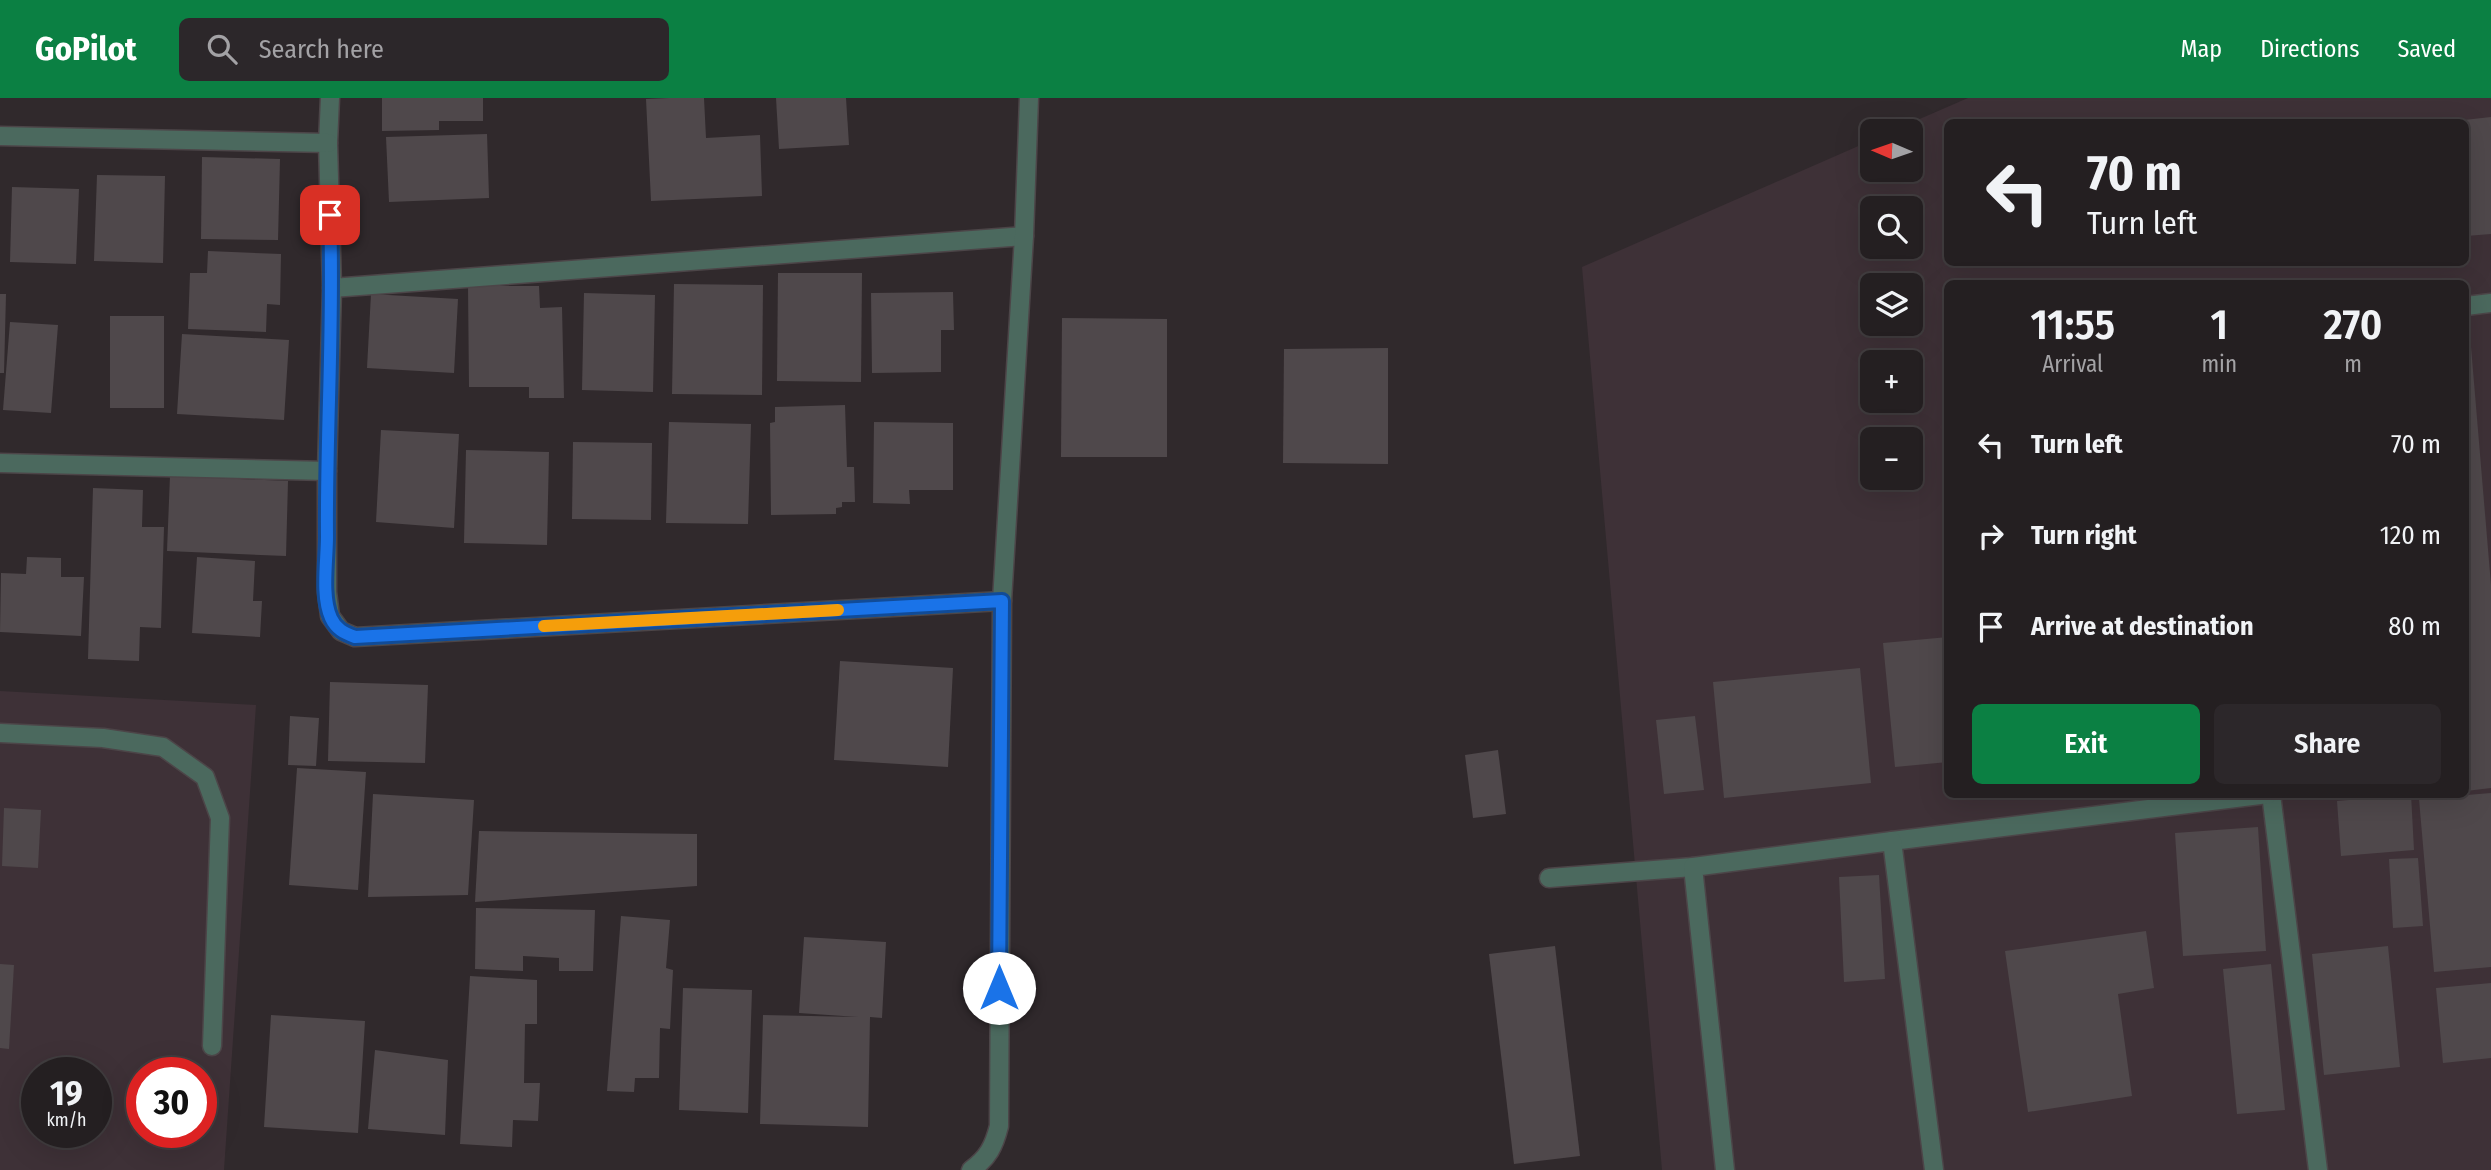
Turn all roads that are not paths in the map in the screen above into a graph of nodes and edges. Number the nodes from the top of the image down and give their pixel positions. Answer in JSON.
{"nodes":[{"id":1,"x":330,"y":98,"type":"edge"},
{"id":2,"x":1029,"y":98,"type":"edge"},
{"id":3,"x":0,"y":136,"type":"edge"},
{"id":4,"x":328,"y":143,"type":"junction"},
{"id":5,"x":1024,"y":236,"type":"junction"},
{"id":6,"x":332,"y":288,"type":"junction"},
{"id":7,"x":2491,"y":303,"type":"edge"},
{"id":8,"x":2469,"y":306,"type":"edge"},
{"id":9,"x":0,"y":463,"type":"edge"},
{"id":10,"x":327,"y":471,"type":"junction"},
{"id":11,"x":1002,"y":601,"type":"junction"},
{"id":12,"x":0,"y":733,"type":"edge"},
{"id":13,"x":2237,"y":798,"type":"edge"},
{"id":14,"x":2270,"y":798,"type":"edge"},
{"id":15,"x":1892,"y":841,"type":"junction"},
{"id":16,"x":1693,"y":867,"type":"junction"},
{"id":17,"x":1549,"y":878,"type":"dead end"},
{"id":18,"x":212,"y":1046,"type":"dead end"},
{"id":19,"x":971,"y":1170,"type":"edge"},
{"id":20,"x":1725,"y":1170,"type":"edge"},
{"id":21,"x":1934,"y":1170,"type":"edge"},
{"id":22,"x":2318,"y":1170,"type":"edge"}],
"edges":[{"from":1,"to":4,"type":"street"},
{"from":2,"to":5,"type":"street"},
{"from":3,"to":4,"type":"street"},
{"from":4,"to":6,"type":"street"},
{"from":5,"to":6,"type":"street"},
{"from":5,"to":11,"type":"street"},
{"from":6,"to":10,"type":"street"},
{"from":7,"to":8,"type":"street"},
{"from":9,"to":10,"type":"street"},
{"from":10,"to":11,"type":"street"},
{"from":11,"to":19,"type":"street"},
{"from":12,"to":18,"type":"street"},
{"from":13,"to":15,"type":"street"},
{"from":14,"to":22,"type":"street"},
{"from":15,"to":16,"type":"street"},
{"from":15,"to":21,"type":"street"},
{"from":16,"to":17,"type":"street"},
{"from":16,"to":20,"type":"street"}]}
